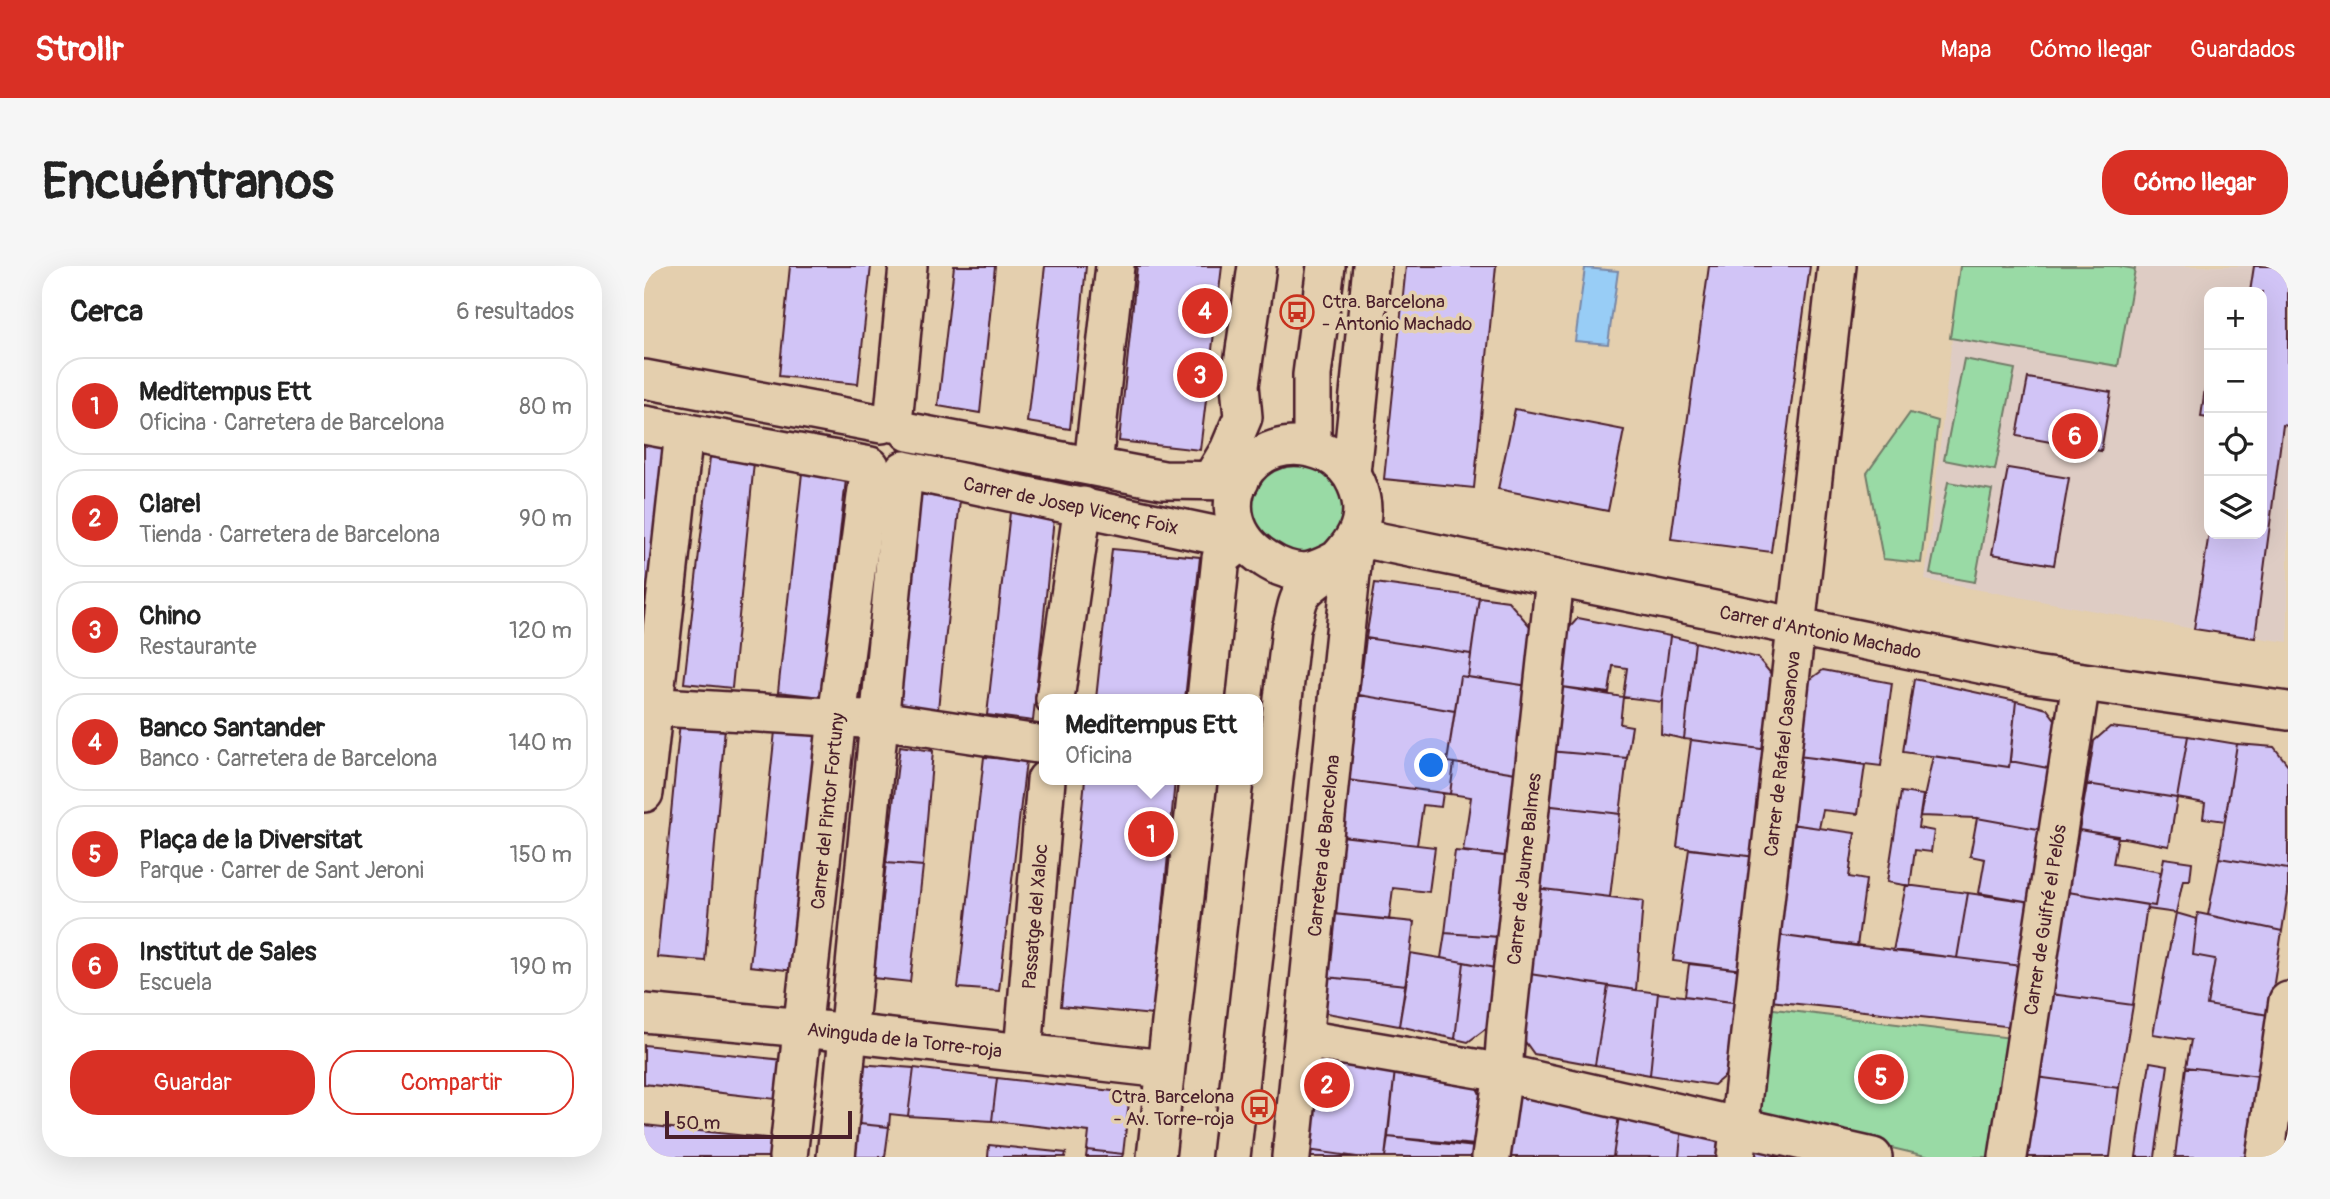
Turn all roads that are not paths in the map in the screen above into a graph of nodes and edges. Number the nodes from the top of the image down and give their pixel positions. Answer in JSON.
{"nodes":[{"id":1,"x":908,"y":266,"type":"edge"},
{"id":2,"x":1115,"y":266,"type":"edge"},
{"id":3,"x":1257,"y":266,"type":"edge"},
{"id":4,"x":1326,"y":266,"type":"edge"},
{"id":5,"x":1372,"y":266,"type":"edge"},
{"id":6,"x":1837,"y":266,"type":"edge"},
{"id":7,"x":644,"y":379,"type":"edge"},
{"id":8,"x":644,"y":425,"type":"edge"},
{"id":9,"x":895,"y":426,"type":"junction"},
{"id":10,"x":684,"y":432,"type":"junction"},
{"id":11,"x":1312,"y":449,"type":"junction"},
{"id":12,"x":1093,"y":466,"type":"junction"},
{"id":13,"x":887,"y":468,"type":"junction"},
{"id":14,"x":1351,"y":473,"type":"junction"},
{"id":15,"x":1225,"y":481,"type":"junction"},
{"id":16,"x":1083,"y":506,"type":"junction"},
{"id":17,"x":1245,"y":540,"type":"junction"},
{"id":18,"x":1352,"y":546,"type":"junction"},
{"id":19,"x":1555,"y":578,"type":"junction"},
{"id":20,"x":1796,"y":626,"type":"junction"},
{"id":21,"x":1291,"y":629,"type":"junction"},
{"id":22,"x":2081,"y":682,"type":"junction"},
{"id":23,"x":1056,"y":694,"type":"edge"},
{"id":24,"x":1207,"y":694,"type":"edge"},
{"id":25,"x":649,"y":706,"type":"edge"},
{"id":26,"x":2288,"y":711,"type":"edge"},
{"id":27,"x":837,"y":718,"type":"junction"},
{"id":28,"x":880,"y":720,"type":"junction"},
{"id":29,"x":1039,"y":743,"type":"edge"},
{"id":30,"x":1046,"y":785,"type":"edge"},
{"id":31,"x":1198,"y":785,"type":"edge"},
{"id":32,"x":644,"y":793,"type":"edge"},
{"id":33,"x":2288,"y":1001,"type":"edge"},
{"id":34,"x":644,"y":1013,"type":"edge"},
{"id":35,"x":804,"y":1028,"type":"junction"},
{"id":36,"x":849,"y":1034,"type":"junction"},
{"id":37,"x":1314,"y":1041,"type":"junction"},
{"id":38,"x":1023,"y":1052,"type":"junction"},
{"id":39,"x":1164,"y":1069,"type":"junction"},
{"id":40,"x":1512,"y":1075,"type":"junction"},
{"id":41,"x":1737,"y":1141,"type":"edge"},
{"id":42,"x":788,"y":1157,"type":"edge"},
{"id":43,"x":836,"y":1157,"type":"edge"},
{"id":44,"x":1156,"y":1157,"type":"edge"},
{"id":45,"x":1231,"y":1157,"type":"edge"},
{"id":46,"x":1291,"y":1157,"type":"edge"},
{"id":47,"x":1491,"y":1157,"type":"edge"},
{"id":48,"x":1873,"y":1157,"type":"edge"},
{"id":49,"x":2008,"y":1157,"type":"edge"},
{"id":50,"x":2265,"y":1157,"type":"edge"}],
"edges":[{"from":1,"to":9,"type":"street"},
{"from":2,"to":12,"type":"street"},
{"from":3,"to":15,"type":"street"},
{"from":4,"to":11,"type":"street"},
{"from":5,"to":14,"type":"street"},
{"from":6,"to":20,"type":"street","name":"Carrer de Rafael Casanova"},
{"from":7,"to":9,"type":"street","name":"Carrer de Josep Vicenç Foix"},
{"from":8,"to":10,"type":"street","name":"Carrer de Josep Vicenç Foix"},
{"from":9,"to":12,"type":"street","name":"Carrer de Josep Vicenç Foix"},
{"from":9,"to":13,"type":"street"},
{"from":10,"to":13,"type":"street","name":"Carrer de Josep Vicenç Foix"},
{"from":10,"to":25,"type":"street"},
{"from":11,"to":14,"type":"street"},
{"from":11,"to":15,"type":"street"},
{"from":12,"to":15,"type":"street","name":"Carrer de Josep Vicenç Foix"},
{"from":13,"to":16,"type":"street","name":"Carrer de Josep Vicenç Foix"},
{"from":13,"to":27,"type":"street","name":"Carrer del Pintor Fortuny"},
{"from":13,"to":28,"type":"street"},
{"from":14,"to":18,"type":"street"},
{"from":15,"to":17,"type":"street"},
{"from":16,"to":17,"type":"street","name":"Carrer de Josep Vicenç Foix"},
{"from":16,"to":23,"type":"street"},
{"from":17,"to":18,"type":"street"},
{"from":17,"to":21,"type":"street"},
{"from":17,"to":24,"type":"street"},
{"from":18,"to":19,"type":"street","name":"Carrer d'Antonio Machado"},
{"from":18,"to":21,"type":"street"},
{"from":18,"to":37,"type":"street","name":"Carretera de Barcelona"},
{"from":19,"to":20,"type":"street","name":"Carrer d'Antonio Machado"},
{"from":19,"to":40,"type":"street","name":"Carrer de Jaume Balmes"},
{"from":20,"to":22,"type":"street","name":"Carrer d'Antonio Machado"},
{"from":20,"to":41,"type":"street","name":"Carrer de Rafael Casanova"},
{"from":21,"to":45,"type":"street"},
{"from":22,"to":26,"type":"street","name":"Carrer d'Antonio Machado"},
{"from":22,"to":49,"type":"street","name":"Carrer de Guifré el Pelós"},
{"from":25,"to":27,"type":"street"},
{"from":25,"to":32,"type":"street"},
{"from":27,"to":28,"type":"street"},
{"from":27,"to":35,"type":"street","name":"Carrer del Pintor Fortuny"},
{"from":28,"to":29,"type":"street"},
{"from":28,"to":36,"type":"street"},
{"from":30,"to":38,"type":"street","name":"Passatge del Xaloc"},
{"from":31,"to":39,"type":"street"},
{"from":33,"to":50,"type":"street"},
{"from":34,"to":35,"type":"street","name":"Avinguda de la Torre-roja"},
{"from":35,"to":36,"type":"street","name":"Avinguda de la Torre-roja"},
{"from":35,"to":42,"type":"street","name":"Carrer del Pintor Fortuny"},
{"from":36,"to":38,"type":"street","name":"Avinguda de la Torre-roja"},
{"from":36,"to":43,"type":"street"},
{"from":37,"to":40,"type":"street"},
{"from":37,"to":46,"type":"street","name":"Carretera de Barcelona"},
{"from":38,"to":39,"type":"street","name":"Avinguda de la Torre-roja"},
{"from":39,"to":44,"type":"street"},
{"from":40,"to":41,"type":"street"},
{"from":40,"to":47,"type":"street","name":"Carrer de Jaume Balmes"},
{"from":41,"to":48,"type":"street"}]}
